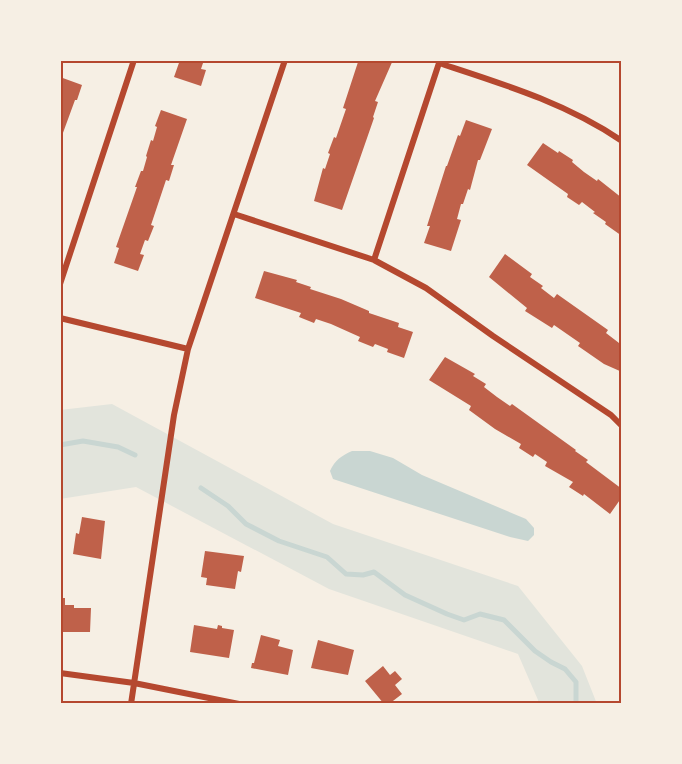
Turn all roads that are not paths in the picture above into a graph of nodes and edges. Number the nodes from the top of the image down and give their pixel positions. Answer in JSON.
{"nodes":[{"id":1,"x":134,"y":60,"type":"edge"},
{"id":2,"x":285,"y":60,"type":"edge"},
{"id":3,"x":439,"y":61,"type":"edge"},
{"id":4,"x":622,"y":141,"type":"edge"},
{"id":5,"x":234,"y":214,"type":"junction"},
{"id":6,"x":374,"y":260,"type":"junction"},
{"id":7,"x":60,"y":284,"type":"edge"},
{"id":8,"x":60,"y":318,"type":"edge"},
{"id":9,"x":188,"y":349,"type":"junction"},
{"id":10,"x":622,"y":426,"type":"edge"},
{"id":11,"x":60,"y":673,"type":"edge"},
{"id":12,"x":134,"y":683,"type":"junction"},
{"id":13,"x":130,"y":704,"type":"edge"},
{"id":14,"x":239,"y":704,"type":"edge"}],
"edges":[{"from":1,"to":7,"type":"street"},
{"from":2,"to":5,"type":"street"},
{"from":3,"to":4,"type":"street"},
{"from":3,"to":6,"type":"street"},
{"from":5,"to":6,"type":"street"},
{"from":5,"to":9,"type":"street"},
{"from":6,"to":10,"type":"street"},
{"from":8,"to":9,"type":"street"},
{"from":9,"to":12,"type":"street"},
{"from":11,"to":12,"type":"street"},
{"from":12,"to":13,"type":"street"},
{"from":12,"to":14,"type":"street"}]}
